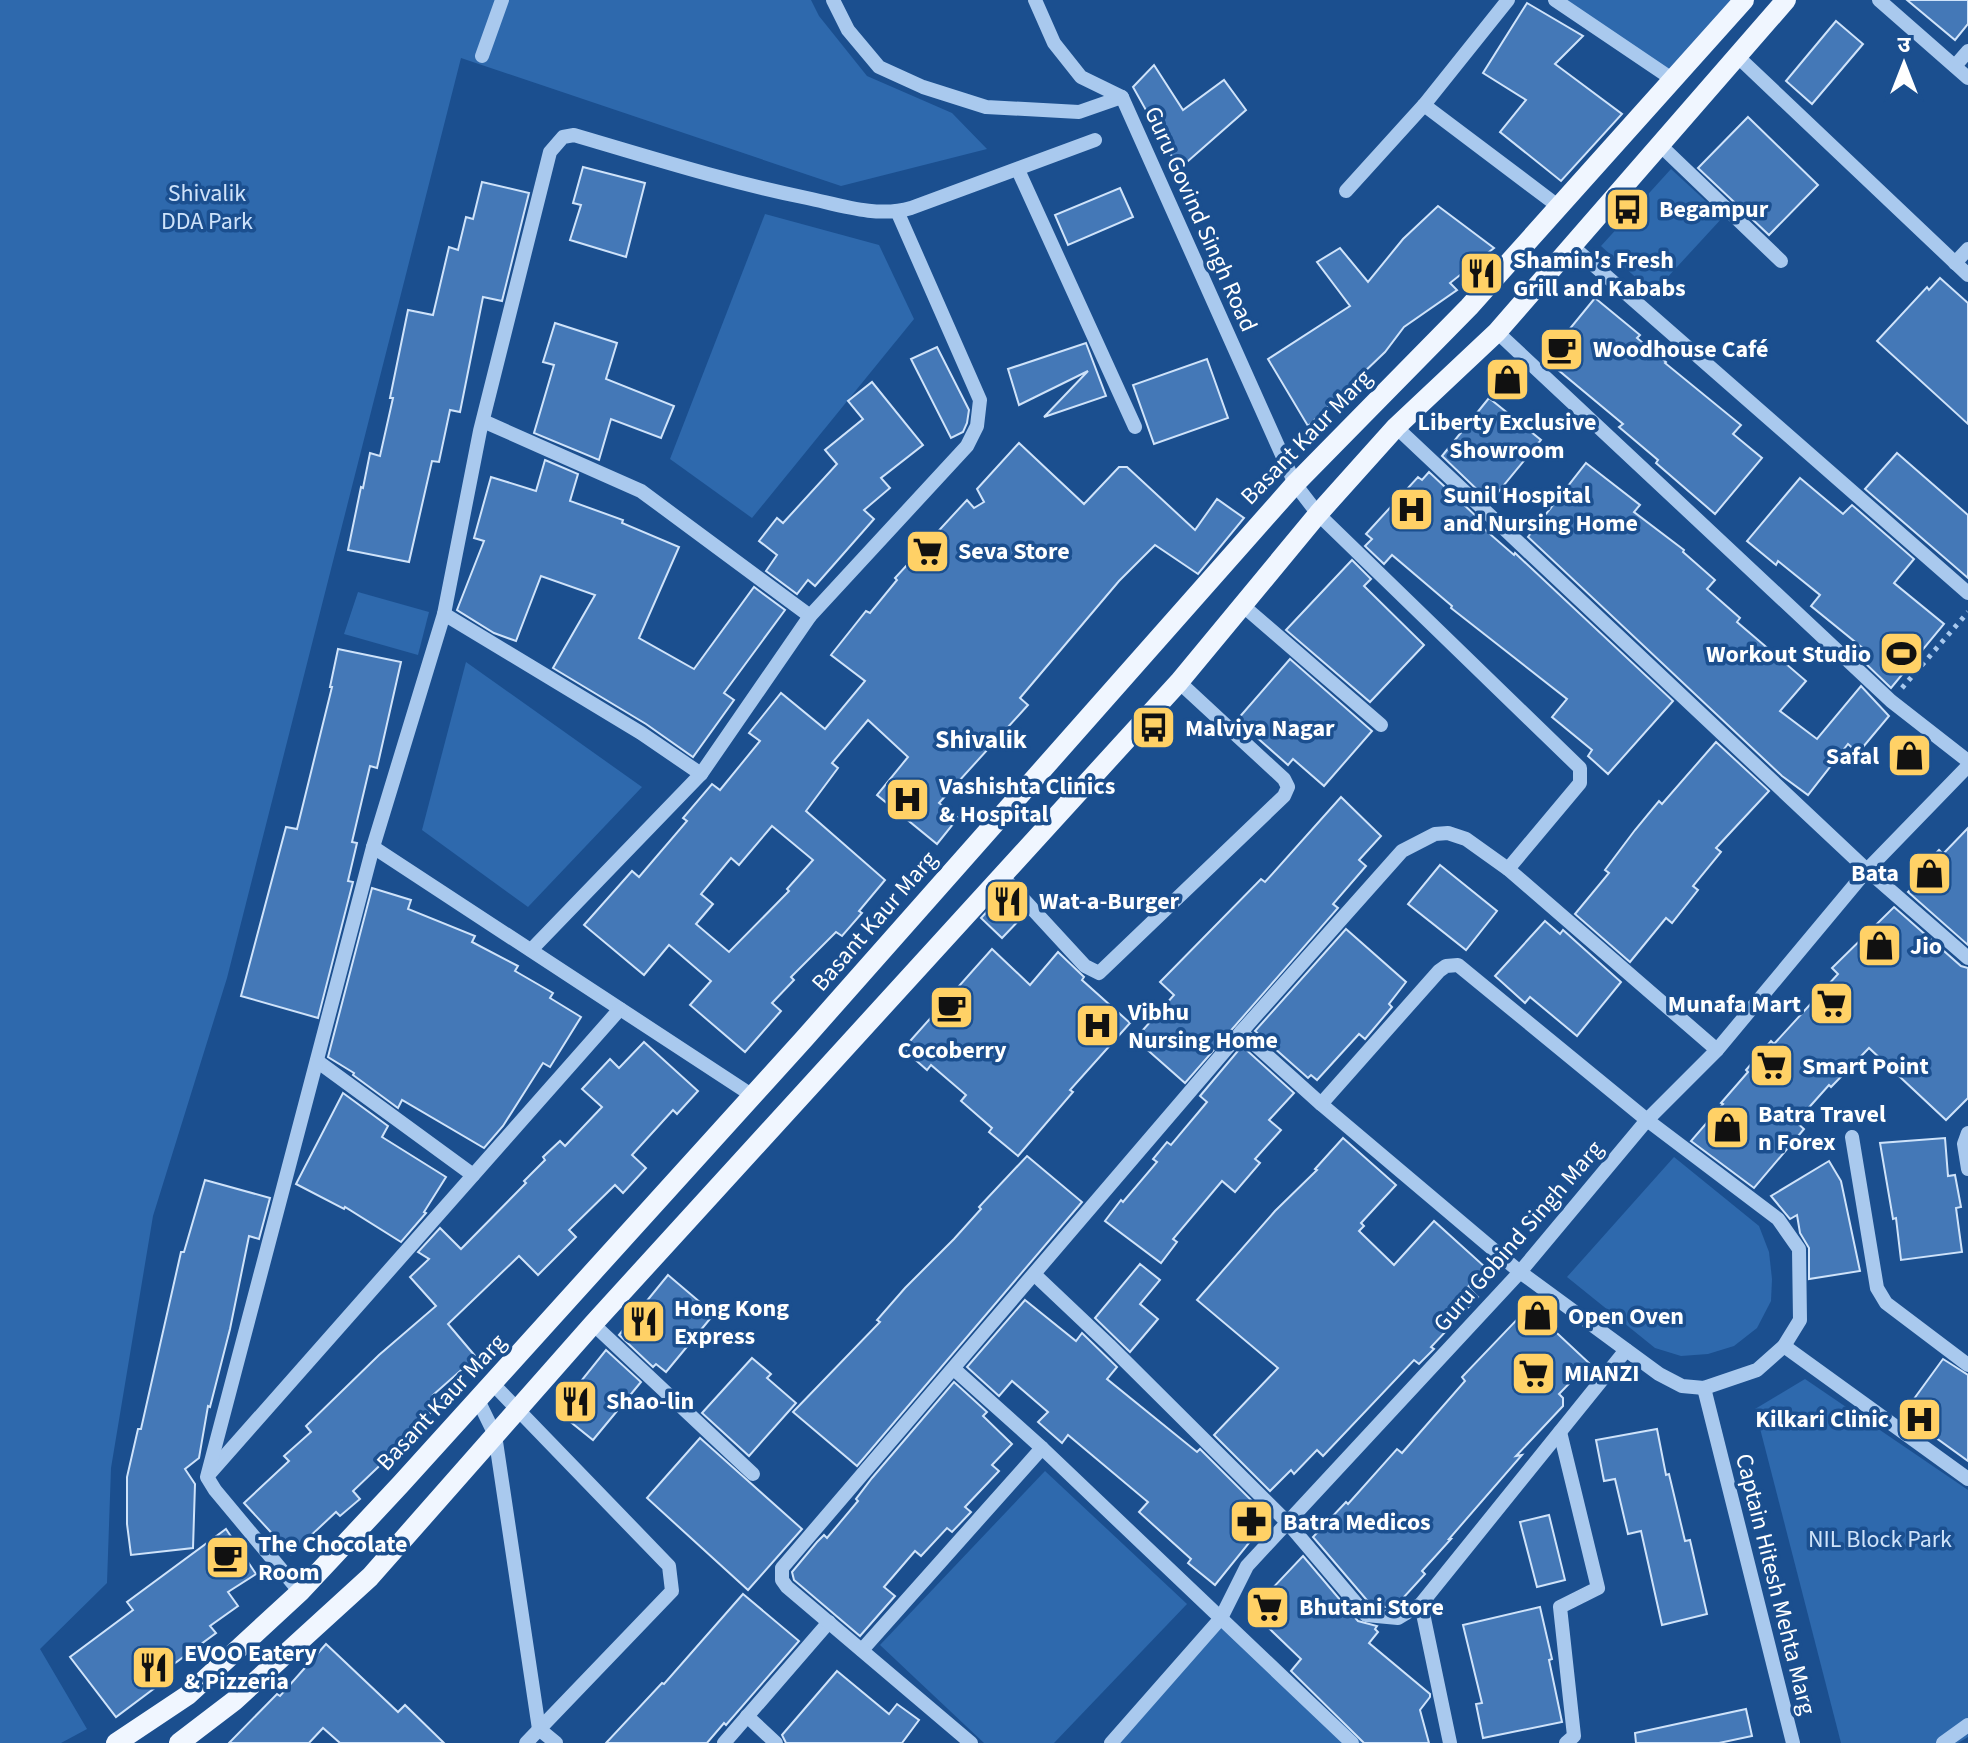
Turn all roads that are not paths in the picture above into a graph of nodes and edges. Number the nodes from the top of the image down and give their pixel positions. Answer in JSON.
{"nodes":[{"id":1,"x":502,"y":0,"type":"edge"},
{"id":2,"x":833,"y":0,"type":"edge"},
{"id":3,"x":1035,"y":0,"type":"edge"},
{"id":4,"x":1508,"y":0,"type":"edge"},
{"id":5,"x":1555,"y":0,"type":"edge"},
{"id":6,"x":1744,"y":0,"type":"edge"},
{"id":7,"x":1786,"y":0,"type":"edge"},
{"id":8,"x":1879,"y":0,"type":"edge"},
{"id":9,"x":1968,"y":51,"type":"edge"},
{"id":10,"x":482,"y":56,"type":"dead end"},
{"id":11,"x":1737,"y":56,"type":"junction"},
{"id":12,"x":1955,"y":66,"type":"junction"},
{"id":13,"x":1968,"y":78,"type":"edge"},
{"id":14,"x":1672,"y":79,"type":"junction"},
{"id":15,"x":1122,"y":97,"type":"junction"},
{"id":16,"x":1424,"y":105,"type":"junction"},
{"id":17,"x":1095,"y":140,"type":"dead end"},
{"id":18,"x":1660,"y":145,"type":"junction"},
{"id":19,"x":1018,"y":170,"type":"junction"},
{"id":20,"x":1346,"y":191,"type":"dead end"},
{"id":21,"x":1558,"y":206,"type":"junction"},
{"id":22,"x":897,"y":211,"type":"junction"},
{"id":23,"x":1572,"y":246,"type":"junction"},
{"id":24,"x":1968,"y":249,"type":"edge"},
{"id":25,"x":1781,"y":261,"type":"dead end"},
{"id":26,"x":1955,"y":263,"type":"junction"},
{"id":27,"x":1968,"y":275,"type":"edge"},
{"id":28,"x":1497,"y":332,"type":"junction"},
{"id":29,"x":483,"y":421,"type":"junction"},
{"id":30,"x":1135,"y":427,"type":"dead end"},
{"id":31,"x":1396,"y":427,"type":"junction"},
{"id":32,"x":1295,"y":484,"type":"junction"},
{"id":33,"x":1318,"y":514,"type":"junction"},
{"id":34,"x":1968,"y":593,"type":"edge"},
{"id":35,"x":1241,"y":604,"type":"junction"},
{"id":36,"x":444,"y":614,"type":"junction"},
{"id":37,"x":810,"y":616,"type":"junction"},
{"id":38,"x":1179,"y":682,"type":"junction"},
{"id":39,"x":1381,"y":725,"type":"dead end"},
{"id":40,"x":1968,"y":763,"type":"edge"},
{"id":41,"x":701,"y":774,"type":"junction"},
{"id":42,"x":373,"y":847,"type":"junction"},
{"id":43,"x":1508,"y":869,"type":"junction"},
{"id":44,"x":1867,"y":870,"type":"junction"},
{"id":45,"x":1002,"y":876,"type":"junction"},
{"id":46,"x":531,"y":950,"type":"junction"},
{"id":47,"x":1968,"y":958,"type":"edge"},
{"id":48,"x":620,"y":1009,"type":"junction"},
{"id":49,"x":1241,"y":1032,"type":"junction"},
{"id":50,"x":1717,"y":1050,"type":"junction"},
{"id":51,"x":317,"y":1061,"type":"junction"},
{"id":52,"x":753,"y":1096,"type":"junction"},
{"id":53,"x":1321,"y":1104,"type":"junction"},
{"id":54,"x":1647,"y":1120,"type":"junction"},
{"id":55,"x":1968,"y":1133,"type":"edge"},
{"id":56,"x":1852,"y":1137,"type":"dead end"},
{"id":57,"x":1968,"y":1169,"type":"edge"},
{"id":58,"x":473,"y":1175,"type":"junction"},
{"id":59,"x":1520,"y":1272,"type":"junction"},
{"id":60,"x":1035,"y":1275,"type":"junction"},
{"id":61,"x":593,"y":1324,"type":"junction"},
{"id":62,"x":1784,"y":1346,"type":"junction"},
{"id":63,"x":1626,"y":1350,"type":"junction"},
{"id":64,"x":1968,"y":1365,"type":"edge"},
{"id":65,"x":954,"y":1369,"type":"junction"},
{"id":66,"x":493,"y":1384,"type":"junction"},
{"id":67,"x":1704,"y":1388,"type":"junction"},
{"id":68,"x":478,"y":1400,"type":"junction"},
{"id":69,"x":519,"y":1409,"type":"junction"},
{"id":70,"x":1560,"y":1432,"type":"junction"},
{"id":71,"x":495,"y":1435,"type":"junction"},
{"id":72,"x":1042,"y":1448,"type":"junction"},
{"id":73,"x":753,"y":1474,"type":"dead end"},
{"id":74,"x":207,"y":1477,"type":"junction"},
{"id":75,"x":1968,"y":1479,"type":"edge"},
{"id":76,"x":1287,"y":1522,"type":"junction"},
{"id":77,"x":300,"y":1592,"type":"junction"},
{"id":78,"x":1421,"y":1604,"type":"junction"},
{"id":79,"x":1221,"y":1618,"type":"junction"},
{"id":80,"x":829,"y":1622,"type":"junction"},
{"id":81,"x":862,"y":1650,"type":"junction"},
{"id":82,"x":747,"y":1716,"type":"junction"},
{"id":83,"x":1968,"y":1725,"type":"edge"},
{"id":84,"x":539,"y":1729,"type":"junction"},
{"id":85,"x":116,"y":1743,"type":"edge"},
{"id":86,"x":179,"y":1743,"type":"edge"},
{"id":87,"x":526,"y":1743,"type":"edge"},
{"id":88,"x":556,"y":1743,"type":"edge"},
{"id":89,"x":724,"y":1743,"type":"edge"},
{"id":90,"x":776,"y":1743,"type":"edge"},
{"id":91,"x":971,"y":1743,"type":"edge"},
{"id":92,"x":1111,"y":1743,"type":"edge"},
{"id":93,"x":1352,"y":1743,"type":"edge"},
{"id":94,"x":1450,"y":1743,"type":"edge"},
{"id":95,"x":1566,"y":1743,"type":"edge"},
{"id":96,"x":1793,"y":1743,"type":"edge"},
{"id":97,"x":1943,"y":1743,"type":"edge"}],
"edges":[{"from":1,"to":10,"type":"street"},
{"from":2,"to":15,"type":"street"},
{"from":3,"to":15,"type":"street","name":"Guru Govind Singh Road"},
{"from":4,"to":16,"type":"street"},
{"from":5,"to":14,"type":"street"},
{"from":6,"to":14,"type":"main road","name":"Basant Kaur Marg"},
{"from":7,"to":11,"type":"main road"},
{"from":8,"to":12,"type":"street"},
{"from":9,"to":12,"type":"street"},
{"from":11,"to":18,"type":"main road"},
{"from":11,"to":26,"type":"street"},
{"from":12,"to":13,"type":"street"},
{"from":14,"to":21,"type":"main road","name":"Basant Kaur Marg"},
{"from":15,"to":32,"type":"street","name":"Guru Govind Singh Road"},
{"from":16,"to":20,"type":"street"},
{"from":16,"to":21,"type":"street"},
{"from":17,"to":19,"type":"street"},
{"from":18,"to":23,"type":"main road"},
{"from":18,"to":25,"type":"street"},
{"from":19,"to":22,"type":"street"},
{"from":19,"to":30,"type":"street"},
{"from":21,"to":32,"type":"main road","name":"Basant Kaur Marg"},
{"from":22,"to":29,"type":"street"},
{"from":22,"to":37,"type":"street"},
{"from":23,"to":28,"type":"main road"},
{"from":23,"to":34,"type":"street"},
{"from":24,"to":26,"type":"street"},
{"from":26,"to":27,"type":"street"},
{"from":28,"to":31,"type":"main road"},
{"from":28,"to":40,"type":"street"},
{"from":29,"to":36,"type":"street"},
{"from":29,"to":37,"type":"street"},
{"from":31,"to":33,"type":"main road"},
{"from":31,"to":44,"type":"street"},
{"from":32,"to":33,"type":"street","name":"Guru Govind Singh Road"},
{"from":32,"to":52,"type":"main road","name":"Basant Kaur Marg"},
{"from":33,"to":35,"type":"main road"},
{"from":33,"to":43,"type":"street","name":"Guru Govind Singh Road"},
{"from":35,"to":38,"type":"main road"},
{"from":35,"to":39,"type":"street"},
{"from":36,"to":41,"type":"street"},
{"from":36,"to":42,"type":"street"},
{"from":37,"to":41,"type":"street"},
{"from":38,"to":45,"type":"main road"},
{"from":38,"to":45,"type":"street"},
{"from":40,"to":44,"type":"street","name":"Guru Gobind Singh Marg"},
{"from":41,"to":46,"type":"street"},
{"from":42,"to":46,"type":"street"},
{"from":42,"to":51,"type":"street"},
{"from":43,"to":49,"type":"street"},
{"from":43,"to":50,"type":"street"},
{"from":44,"to":47,"type":"street"},
{"from":44,"to":50,"type":"street","name":"Guru Gobind Singh Marg"},
{"from":45,"to":61,"type":"main road"},
{"from":46,"to":48,"type":"street"},
{"from":48,"to":52,"type":"street"},
{"from":48,"to":58,"type":"street"},
{"from":49,"to":53,"type":"street"},
{"from":49,"to":60,"type":"street"},
{"from":50,"to":54,"type":"street","name":"Guru Gobind Singh Marg"},
{"from":51,"to":58,"type":"street"},
{"from":51,"to":74,"type":"street"},
{"from":52,"to":66,"type":"main road","name":"Basant Kaur Marg"},
{"from":53,"to":54,"type":"street"},
{"from":53,"to":59,"type":"street"},
{"from":54,"to":59,"type":"street","name":"Guru Gobind Singh Marg"},
{"from":54,"to":62,"type":"street"},
{"from":55,"to":57,"type":"street"},
{"from":56,"to":64,"type":"street"},
{"from":58,"to":74,"type":"street"},
{"from":59,"to":63,"type":"street"},
{"from":59,"to":76,"type":"street","name":"Guru Gobind Singh Marg"},
{"from":60,"to":65,"type":"street"},
{"from":60,"to":76,"type":"street"},
{"from":61,"to":69,"type":"main road"},
{"from":61,"to":73,"type":"street"},
{"from":62,"to":67,"type":"street"},
{"from":62,"to":75,"type":"street"},
{"from":63,"to":67,"type":"street"},
{"from":63,"to":70,"type":"street"},
{"from":65,"to":72,"type":"street"},
{"from":65,"to":80,"type":"street"},
{"from":66,"to":68,"type":"main road","name":"Basant Kaur Marg"},
{"from":66,"to":69,"type":"street"},
{"from":67,"to":96,"type":"street","name":"Captain Hitesh Mehta Marg"},
{"from":68,"to":71,"type":"street"},
{"from":68,"to":77,"type":"main road","name":"Basant Kaur Marg"},
{"from":69,"to":71,"type":"main road"},
{"from":69,"to":84,"type":"street"},
{"from":70,"to":78,"type":"street"},
{"from":70,"to":95,"type":"street"},
{"from":71,"to":84,"type":"street"},
{"from":71,"to":86,"type":"main road"},
{"from":72,"to":79,"type":"street"},
{"from":72,"to":81,"type":"street"},
{"from":74,"to":77,"type":"street"},
{"from":76,"to":78,"type":"street"},
{"from":76,"to":79,"type":"street","name":"Guru Gobind Singh Marg"},
{"from":77,"to":85,"type":"main road","name":"Basant Kaur Marg"},
{"from":78,"to":94,"type":"street"},
{"from":79,"to":92,"type":"street","name":"Guru Gobind Singh Marg"},
{"from":79,"to":93,"type":"street"},
{"from":80,"to":81,"type":"street"},
{"from":80,"to":82,"type":"street"},
{"from":81,"to":91,"type":"street"},
{"from":82,"to":89,"type":"street"},
{"from":82,"to":90,"type":"street"},
{"from":83,"to":97,"type":"street"},
{"from":84,"to":87,"type":"street"},
{"from":84,"to":88,"type":"street"}]}
